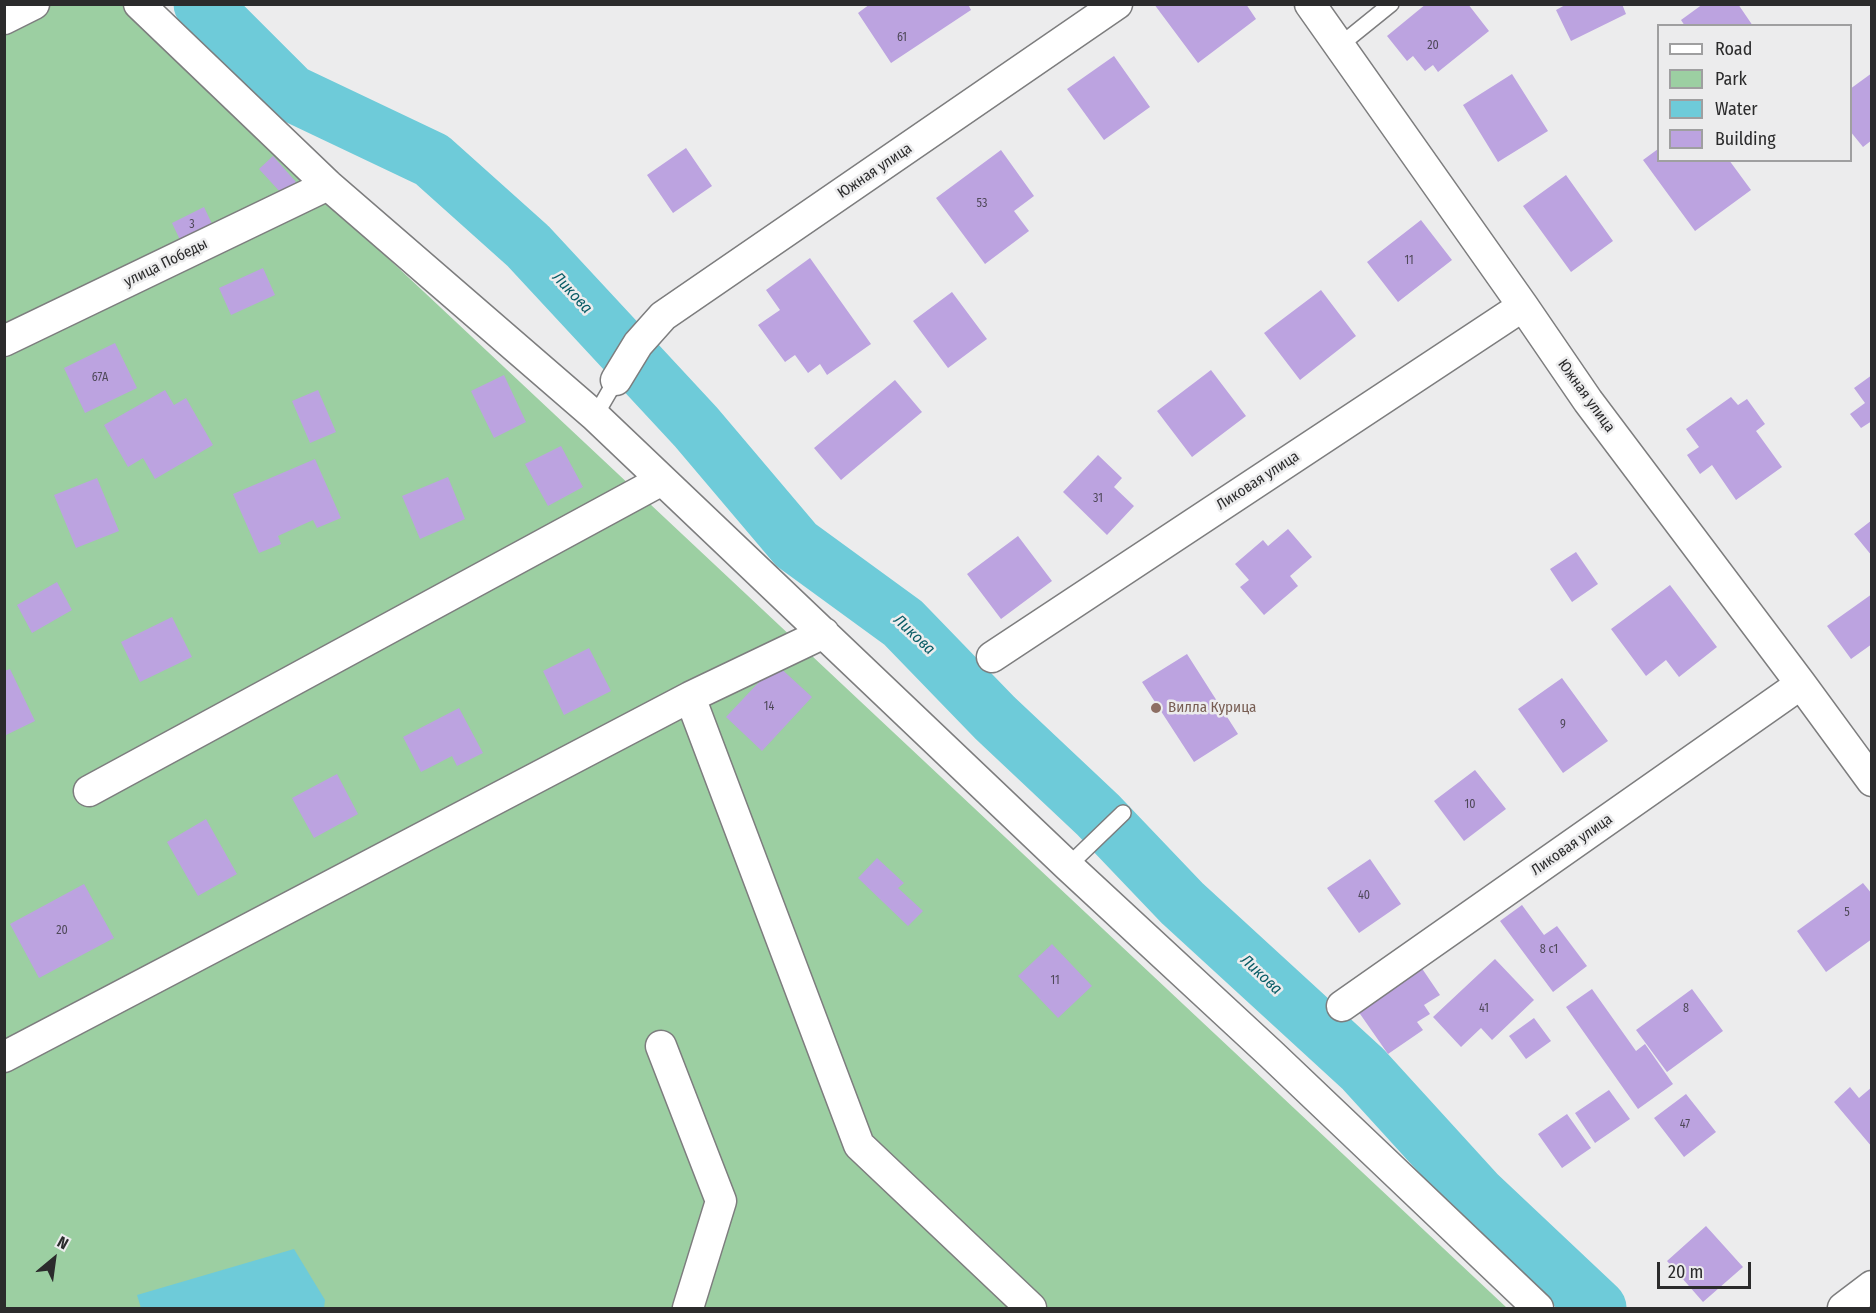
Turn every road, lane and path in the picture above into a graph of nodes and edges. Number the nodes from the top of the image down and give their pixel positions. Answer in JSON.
{"nodes":[{"id":1,"x":34,"y":4,"type":"edge"},
{"id":2,"x":139,"y":4,"type":"edge"},
{"id":3,"x":1117,"y":4,"type":"edge"},
{"id":4,"x":1310,"y":4,"type":"edge"},
{"id":5,"x":1391,"y":4,"type":"edge"},
{"id":6,"x":4,"y":20,"type":"edge"},
{"id":7,"x":1339,"y":46,"type":"junction"},
{"id":8,"x":328,"y":185,"type":"junction"},
{"id":9,"x":1523,"y":306,"type":"junction"},
{"id":10,"x":4,"y":341,"type":"edge"},
{"id":11,"x":616,"y":380,"type":"joint"},
{"id":12,"x":595,"y":416,"type":"junction"},
{"id":13,"x":662,"y":480,"type":"junction"},
{"id":14,"x":824,"y":633,"type":"junction"},
{"id":15,"x":992,"y":657,"type":"dead end"},
{"id":16,"x":1801,"y":684,"type":"junction"},
{"id":17,"x":690,"y":697,"type":"junction"},
{"id":18,"x":1872,"y":781,"type":"edge"},
{"id":19,"x":89,"y":791,"type":"dead end"},
{"id":20,"x":1123,"y":813,"type":"dead end"},
{"id":21,"x":1078,"y":856,"type":"junction"},
{"id":22,"x":1342,"y":1006,"type":"dead end"},
{"id":23,"x":661,"y":1046,"type":"dead end"},
{"id":24,"x":4,"y":1057,"type":"edge"},
{"id":25,"x":1872,"y":1286,"type":"edge"},
{"id":26,"x":688,"y":1308,"type":"edge"},
{"id":27,"x":1031,"y":1308,"type":"edge"},
{"id":28,"x":1538,"y":1308,"type":"edge"},
{"id":29,"x":1843,"y":1308,"type":"edge"}],
"edges":[{"from":1,"to":6,"type":"street"},
{"from":2,"to":8,"type":"street"},
{"from":3,"to":11,"type":"street","name":"Южная улица"},
{"from":4,"to":7,"type":"street","name":"Южная улица"},
{"from":5,"to":7,"type":"lane"},
{"from":7,"to":9,"type":"street","name":"Южная улица"},
{"from":8,"to":10,"type":"street","name":"улица Победы"},
{"from":8,"to":12,"type":"street"},
{"from":9,"to":15,"type":"street","name":"Ликовая улица"},
{"from":9,"to":16,"type":"street","name":"Южная улица"},
{"from":11,"to":12,"type":"lane"},
{"from":12,"to":13,"type":"street"},
{"from":13,"to":14,"type":"street"},
{"from":13,"to":19,"type":"street"},
{"from":14,"to":17,"type":"street"},
{"from":14,"to":21,"type":"street"},
{"from":16,"to":18,"type":"street","name":"Южная улица"},
{"from":16,"to":22,"type":"street","name":"Ликовая улица"},
{"from":17,"to":24,"type":"street"},
{"from":17,"to":27,"type":"street"},
{"from":20,"to":21,"type":"lane"},
{"from":21,"to":28,"type":"street"},
{"from":23,"to":26,"type":"street"},
{"from":25,"to":29,"type":"street"}]}
